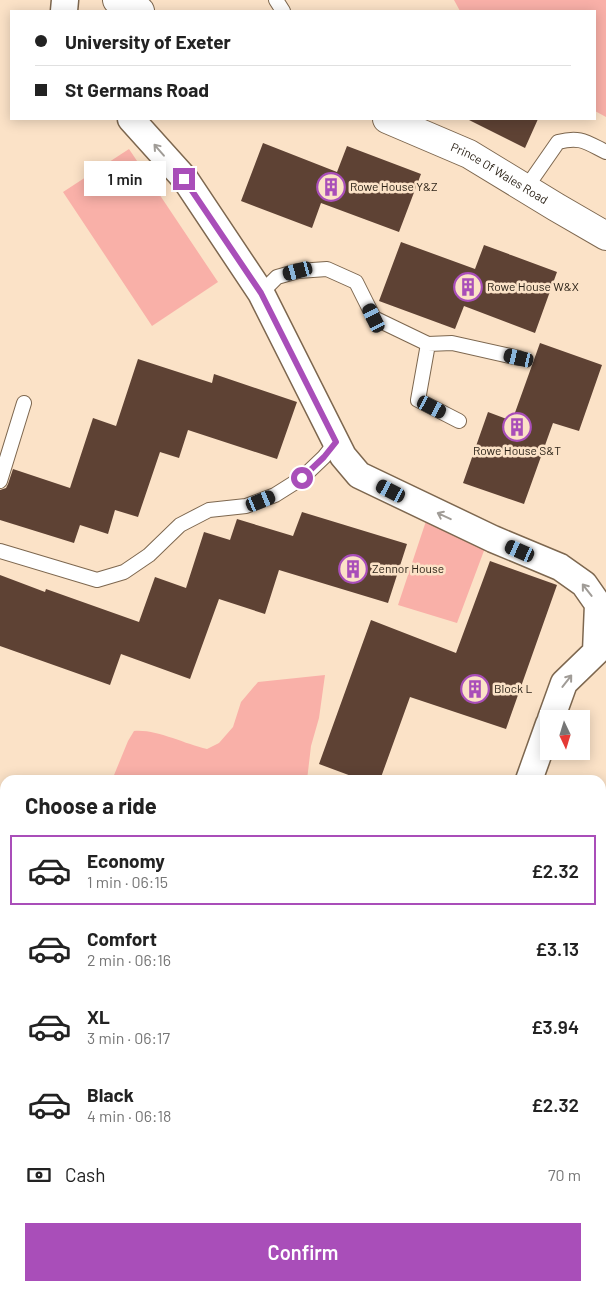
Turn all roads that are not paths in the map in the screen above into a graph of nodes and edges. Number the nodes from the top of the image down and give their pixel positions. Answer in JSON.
{"nodes":[{"id":1,"x":118,"y":0,"type":"edge"},
{"id":2,"x":138,"y":10,"type":"edge"},
{"id":3,"x":132,"y":120,"type":"edge"},
{"id":4,"x":389,"y":120,"type":"edge"},
{"id":5,"x":606,"y":152,"type":"edge"},
{"id":6,"x":526,"y":188,"type":"junction"},
{"id":7,"x":606,"y":236,"type":"edge"},
{"id":8,"x":261,"y":293,"type":"junction"},
{"id":9,"x":428,"y":344,"type":"junction"},
{"id":10,"x":519,"y":358,"type":"dead end"},
{"id":11,"x":24,"y":403,"type":"dead end"},
{"id":12,"x":459,"y":421,"type":"dead end"},
{"id":13,"x":336,"y":442,"type":"junction"},
{"id":14,"x":0,"y":481,"type":"edge"},
{"id":15,"x":0,"y":551,"type":"edge"},
{"id":16,"x":554,"y":710,"type":"edge"},
{"id":17,"x":540,"y":749,"type":"edge"},
{"id":18,"x":531,"y":775,"type":"edge"}],
"edges":[{"from":1,"to":2,"type":"street"},
{"from":8,"to":3,"type":"street","one_way":true},
{"from":4,"to":6,"type":"street","name":"Prince Of Wales Road"},
{"from":5,"to":6,"type":"lane"},
{"from":6,"to":7,"type":"street","name":"Prince Of Wales Road"},
{"from":8,"to":9,"type":"lane"},
{"from":8,"to":13,"type":"street"},
{"from":9,"to":10,"type":"lane"},
{"from":9,"to":12,"type":"lane"},
{"from":11,"to":14,"type":"lane"},
{"from":13,"to":15,"type":"lane"},
{"from":16,"to":13,"type":"street","one_way":true},
{"from":17,"to":18,"type":"street"}]}
